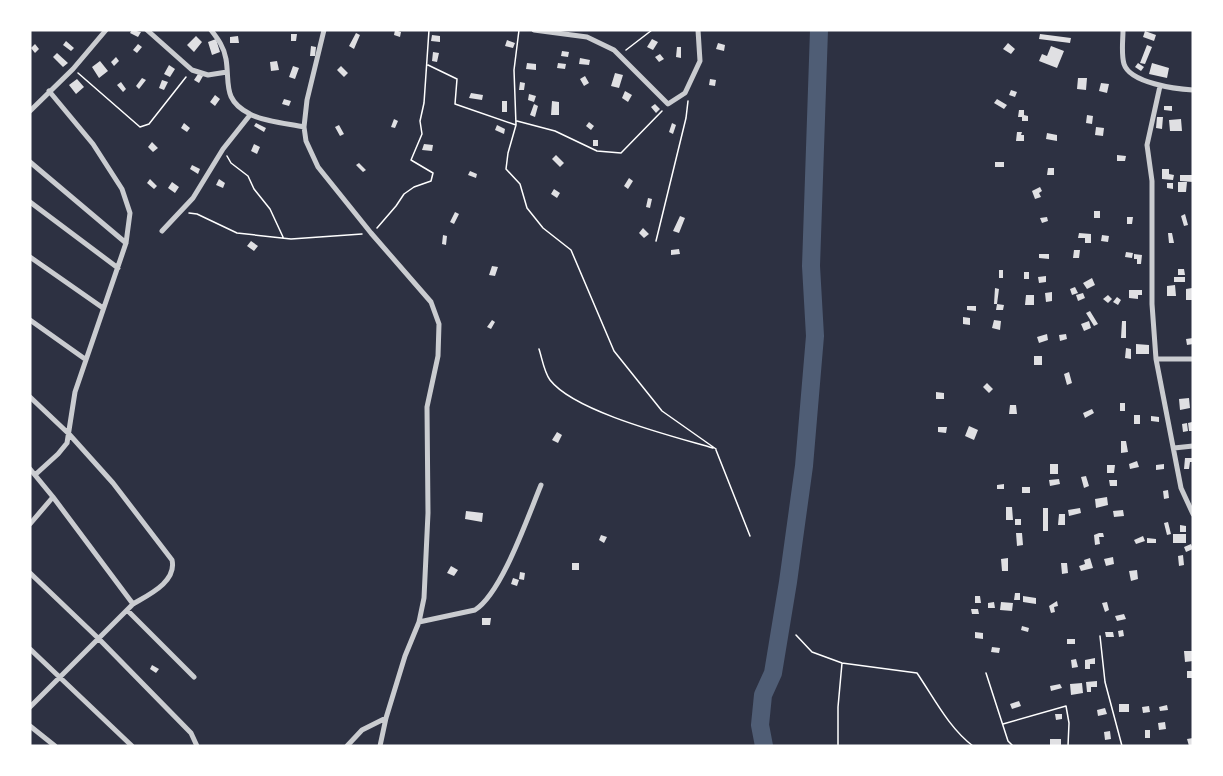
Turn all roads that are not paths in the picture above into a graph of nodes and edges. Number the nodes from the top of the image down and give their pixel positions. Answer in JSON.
{"nodes":[{"id":1,"x":105,"y":30,"type":"edge"},
{"id":2,"x":147,"y":30,"type":"edge"},
{"id":3,"x":211,"y":30,"type":"edge"},
{"id":4,"x":324,"y":30,"type":"edge"},
{"id":5,"x":534,"y":30,"type":"edge"},
{"id":6,"x":698,"y":30,"type":"edge"},
{"id":7,"x":1123,"y":30,"type":"edge"},
{"id":8,"x":227,"y":72,"type":"junction"},
{"id":9,"x":1160,"y":86,"type":"junction"},
{"id":10,"x":1193,"y":90,"type":"edge"},
{"id":11,"x":49,"y":91,"type":"junction"},
{"id":12,"x":30,"y":111,"type":"edge"},
{"id":13,"x":250,"y":115,"type":"junction"},
{"id":14,"x":304,"y":127,"type":"junction"},
{"id":15,"x":30,"y":162,"type":"edge"},
{"id":16,"x":30,"y":202,"type":"edge"},
{"id":17,"x":162,"y":231,"type":"dead end"},
{"id":18,"x":126,"y":243,"type":"junction"},
{"id":19,"x":30,"y":257,"type":"edge"},
{"id":20,"x":118,"y":268,"type":"junction"},
{"id":21,"x":103,"y":308,"type":"junction"},
{"id":22,"x":30,"y":320,"type":"edge"},
{"id":23,"x":85,"y":359,"type":"junction"},
{"id":24,"x":1156,"y":359,"type":"junction"},
{"id":25,"x":1193,"y":359,"type":"edge"},
{"id":26,"x":30,"y":398,"type":"edge"},
{"id":27,"x":69,"y":434,"type":"junction"},
{"id":28,"x":1193,"y":446,"type":"edge"},
{"id":29,"x":1174,"y":448,"type":"junction"},
{"id":30,"x":30,"y":469,"type":"edge"},
{"id":31,"x":36,"y":474,"type":"junction"},
{"id":32,"x":541,"y":485,"type":"dead end"},
{"id":33,"x":52,"y":497,"type":"junction"},
{"id":34,"x":1191,"y":505,"type":"edge"},
{"id":35,"x":1193,"y":514,"type":"edge"},
{"id":36,"x":30,"y":524,"type":"edge"},
{"id":37,"x":30,"y":573,"type":"edge"},
{"id":38,"x":133,"y":604,"type":"junction"},
{"id":39,"x":128,"y":610,"type":"junction"},
{"id":40,"x":419,"y":622,"type":"junction"},
{"id":41,"x":98,"y":638,"type":"junction"},
{"id":42,"x":30,"y":649,"type":"edge"},
{"id":43,"x":60,"y":676,"type":"junction"},
{"id":44,"x":194,"y":677,"type":"dead end"},
{"id":45,"x":30,"y":707,"type":"edge"},
{"id":46,"x":386,"y":718,"type":"junction"},
{"id":47,"x":30,"y":726,"type":"edge"},
{"id":48,"x":55,"y":746,"type":"edge"},
{"id":49,"x":132,"y":746,"type":"edge"},
{"id":50,"x":197,"y":746,"type":"edge"},
{"id":51,"x":347,"y":746,"type":"edge"},
{"id":52,"x":380,"y":746,"type":"edge"}],
"edges":[{"from":1,"to":11,"type":"street"},
{"from":2,"to":8,"type":"street"},
{"from":3,"to":8,"type":"street"},
{"from":4,"to":14,"type":"street"},
{"from":5,"to":6,"type":"street"},
{"from":7,"to":9,"type":"street"},
{"from":8,"to":13,"type":"street"},
{"from":9,"to":10,"type":"street"},
{"from":9,"to":24,"type":"street"},
{"from":11,"to":12,"type":"street"},
{"from":11,"to":18,"type":"street"},
{"from":13,"to":14,"type":"street"},
{"from":13,"to":17,"type":"street"},
{"from":14,"to":40,"type":"street"},
{"from":15,"to":18,"type":"street"},
{"from":16,"to":20,"type":"street"},
{"from":18,"to":20,"type":"street"},
{"from":19,"to":21,"type":"street"},
{"from":20,"to":21,"type":"street"},
{"from":21,"to":23,"type":"street"},
{"from":22,"to":23,"type":"street"},
{"from":23,"to":27,"type":"street"},
{"from":24,"to":25,"type":"street"},
{"from":24,"to":29,"type":"street"},
{"from":26,"to":27,"type":"street"},
{"from":27,"to":31,"type":"street"},
{"from":27,"to":38,"type":"street"},
{"from":28,"to":29,"type":"street"},
{"from":29,"to":34,"type":"street"},
{"from":30,"to":31,"type":"street"},
{"from":31,"to":33,"type":"street"},
{"from":32,"to":40,"type":"street"},
{"from":33,"to":36,"type":"street"},
{"from":33,"to":38,"type":"street"},
{"from":34,"to":35,"type":"street"},
{"from":37,"to":41,"type":"street"},
{"from":38,"to":39,"type":"street"},
{"from":39,"to":41,"type":"street"},
{"from":39,"to":44,"type":"street"},
{"from":40,"to":46,"type":"street"},
{"from":41,"to":43,"type":"street"},
{"from":41,"to":50,"type":"street"},
{"from":42,"to":43,"type":"street"},
{"from":43,"to":45,"type":"street"},
{"from":43,"to":49,"type":"street"},
{"from":46,"to":51,"type":"street"},
{"from":46,"to":52,"type":"street"},
{"from":47,"to":48,"type":"street"}]}
